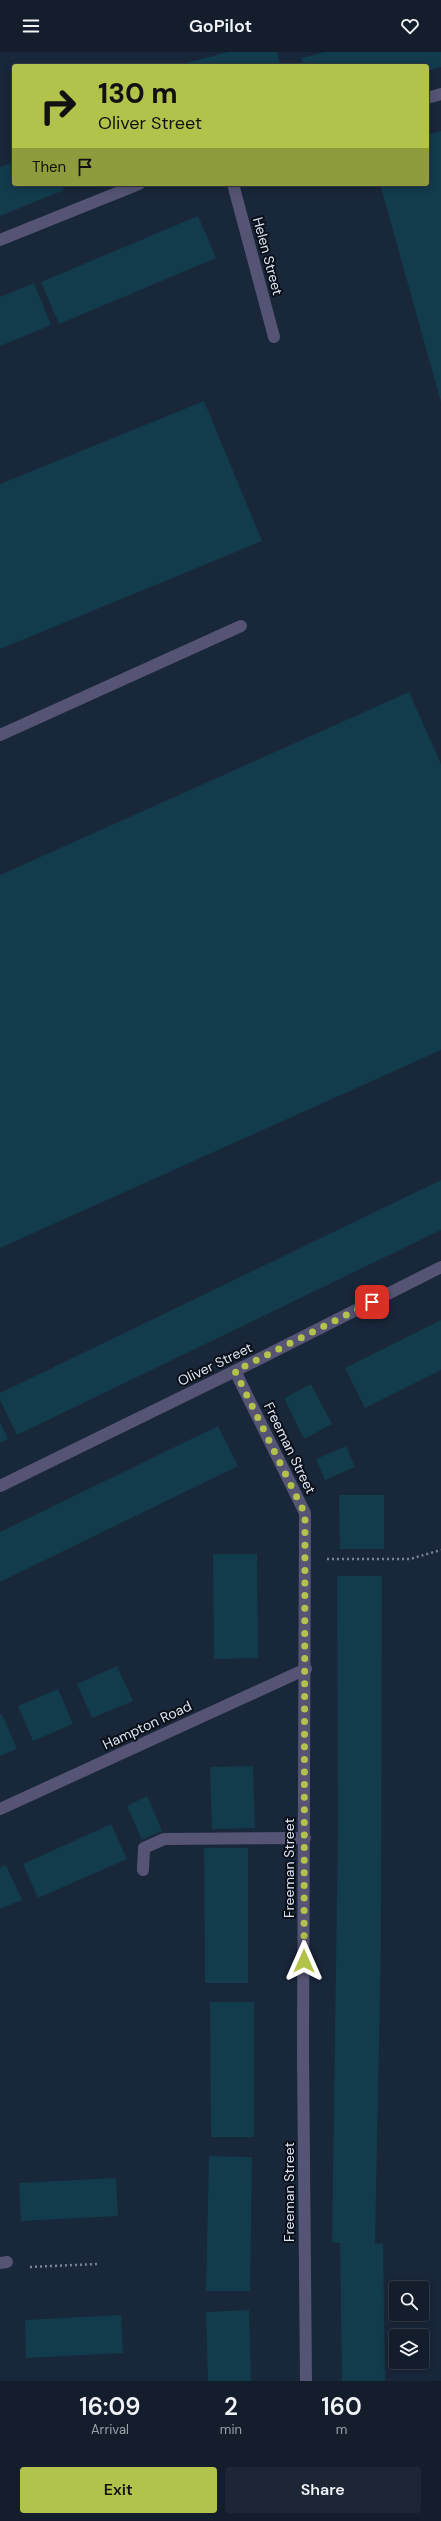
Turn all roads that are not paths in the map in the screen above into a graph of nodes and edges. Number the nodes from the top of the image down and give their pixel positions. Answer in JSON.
{"nodes":[{"id":1,"x":441,"y":94,"type":"edge"},
{"id":2,"x":429,"y":97,"type":"edge"},
{"id":3,"x":134,"y":186,"type":"edge"},
{"id":4,"x":234,"y":186,"type":"edge"},
{"id":5,"x":0,"y":240,"type":"edge"},
{"id":6,"x":274,"y":337,"type":"dead end"},
{"id":7,"x":241,"y":626,"type":"dead end"},
{"id":8,"x":0,"y":735,"type":"edge"},
{"id":9,"x":441,"y":1266,"type":"edge"},
{"id":10,"x":235,"y":1371,"type":"junction"},
{"id":11,"x":0,"y":1486,"type":"edge"},
{"id":12,"x":306,"y":1669,"type":"junction"},
{"id":13,"x":0,"y":1808,"type":"edge"},
{"id":14,"x":305,"y":1838,"type":"junction"},
{"id":15,"x":144,"y":1870,"type":"dead end"},
{"id":16,"x":306,"y":2381,"type":"edge"}],
"edges":[{"from":1,"to":2,"type":"street"},
{"from":3,"to":5,"type":"street"},
{"from":4,"to":6,"type":"street","name":"Helen Street"},
{"from":7,"to":8,"type":"street"},
{"from":9,"to":10,"type":"street","name":"Oliver Street"},
{"from":10,"to":11,"type":"street","name":"Oliver Street"},
{"from":10,"to":12,"type":"street","name":"Freeman Street"},
{"from":12,"to":13,"type":"street","name":"Hampton Road"},
{"from":12,"to":14,"type":"street","name":"Freeman Street"},
{"from":14,"to":15,"type":"street"},
{"from":14,"to":16,"type":"street","name":"Freeman Street"}]}
